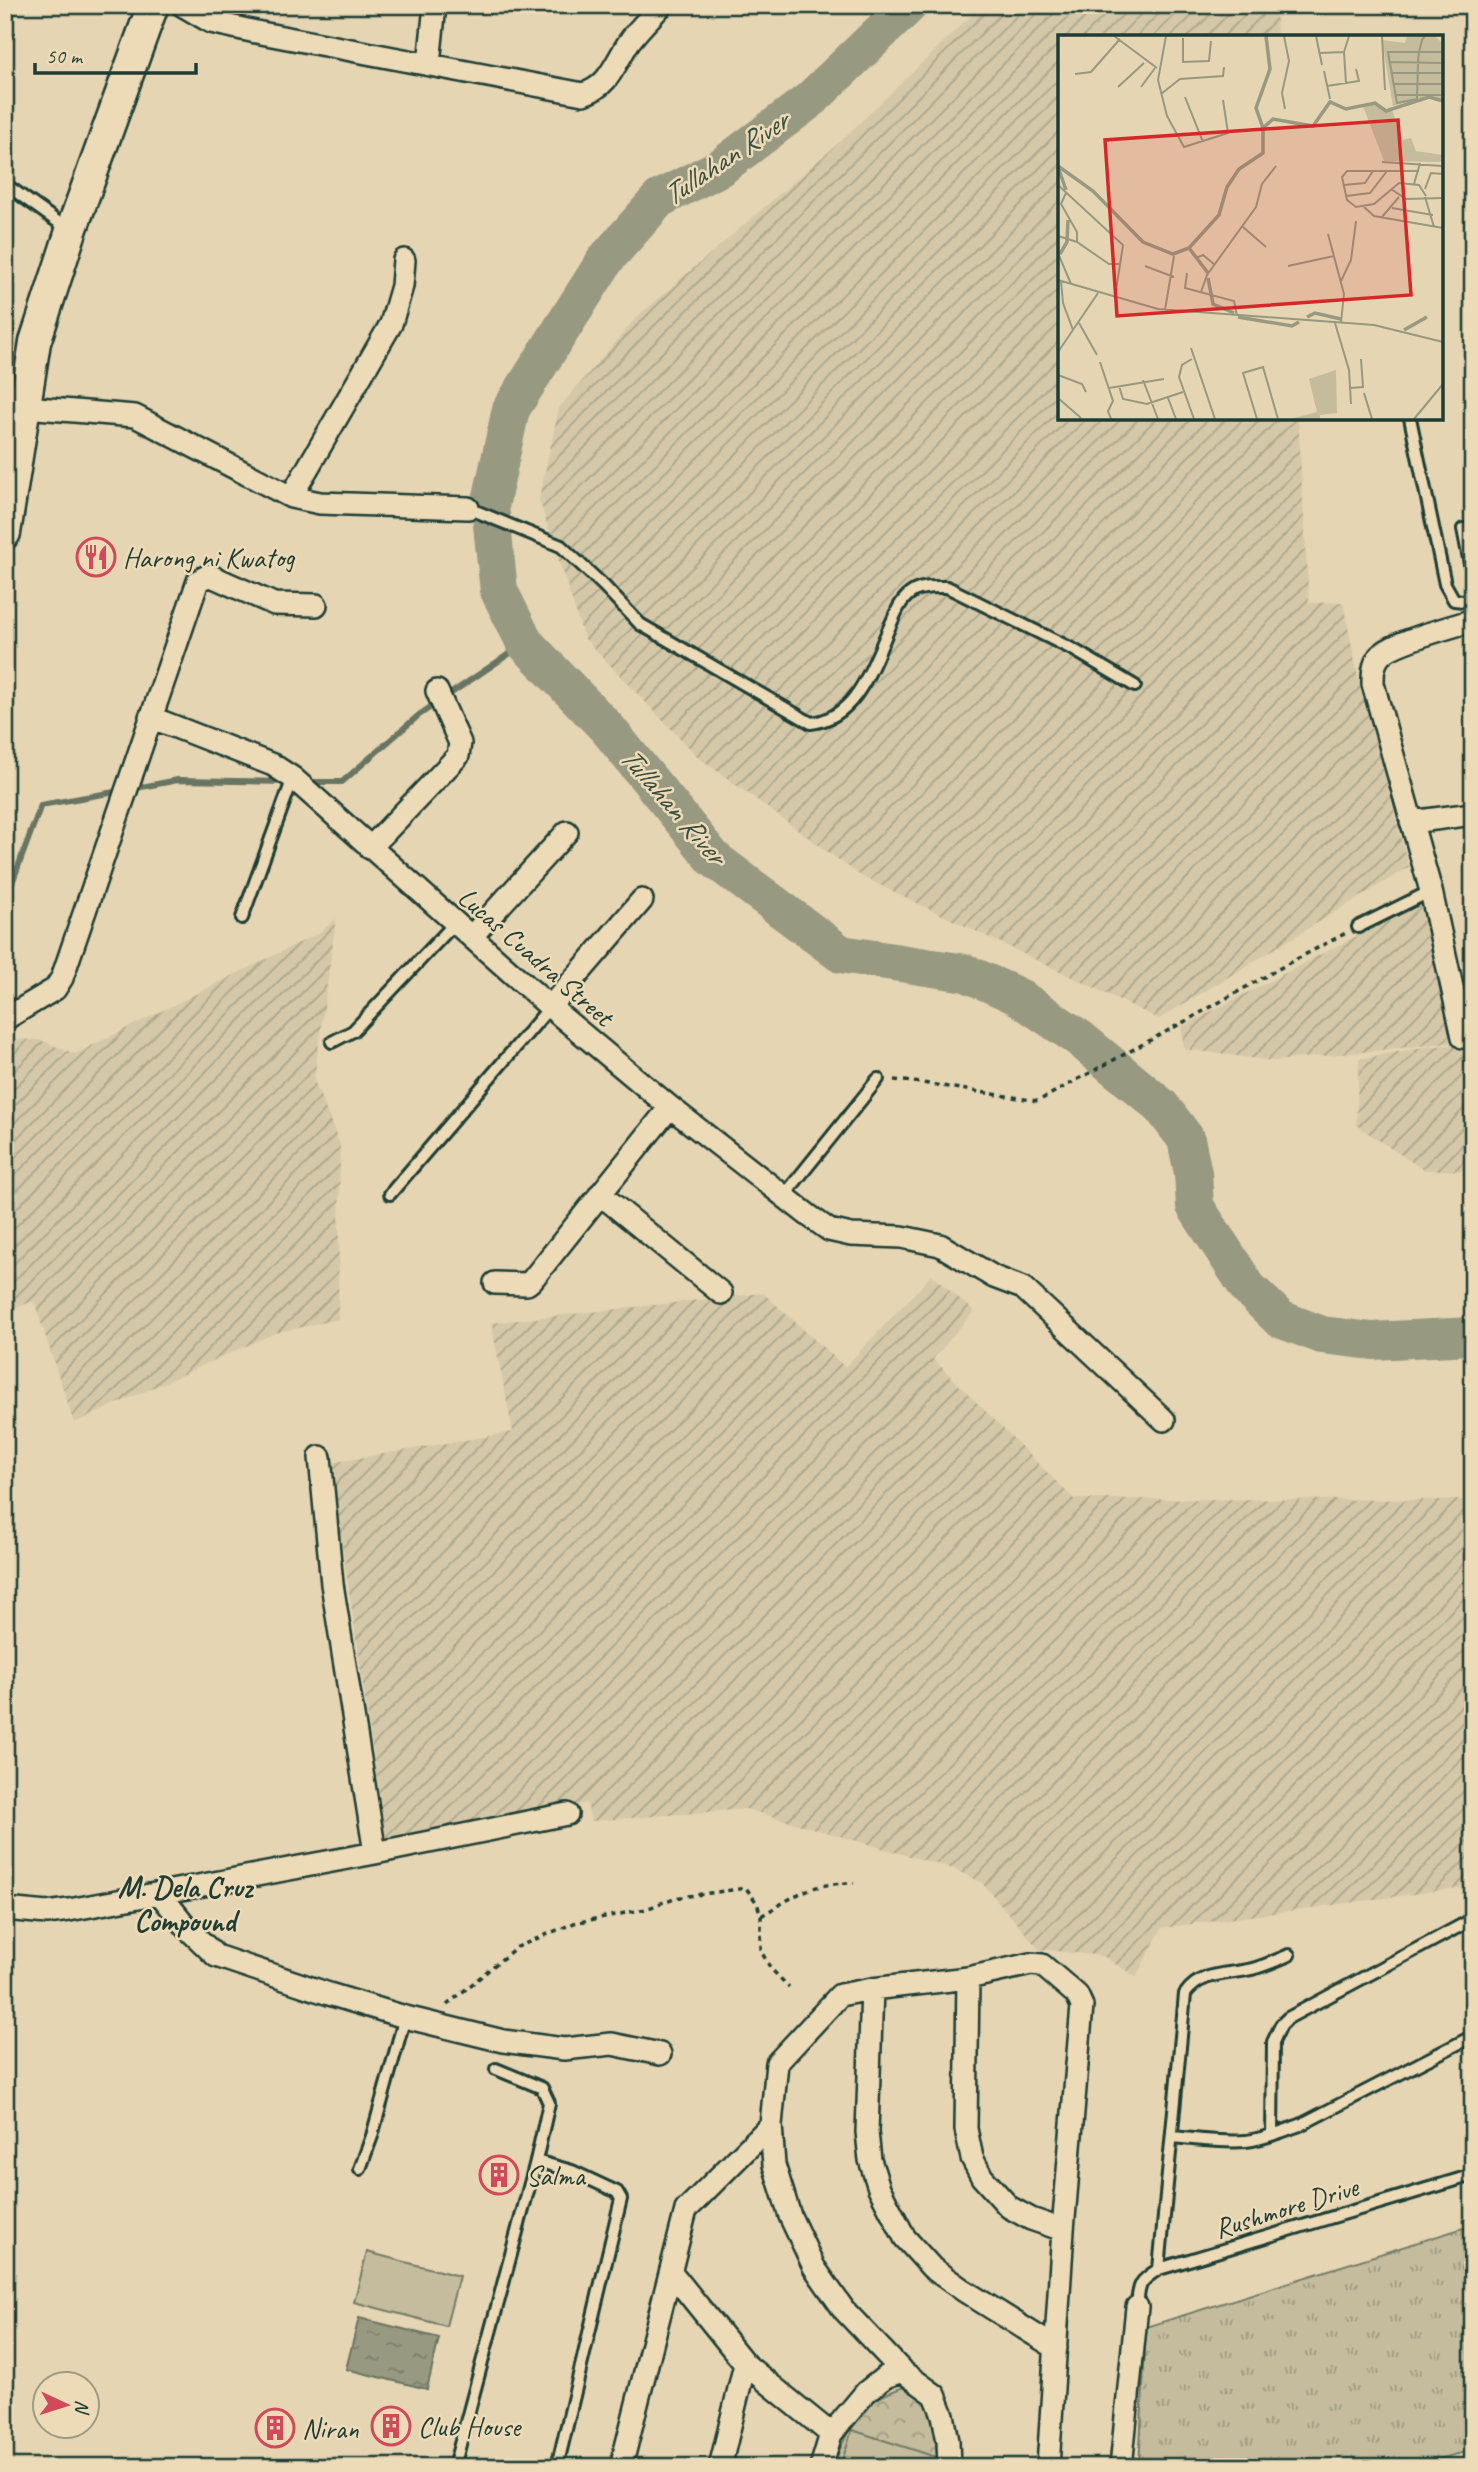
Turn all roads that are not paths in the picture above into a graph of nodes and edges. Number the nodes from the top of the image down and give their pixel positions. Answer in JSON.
{"nodes":[{"id":1,"x":153,"y":5,"type":"edge"},
{"id":2,"x":182,"y":5,"type":"edge"},
{"id":3,"x":435,"y":5,"type":"edge"},
{"id":4,"x":662,"y":5,"type":"edge"},
{"id":5,"x":429,"y":64,"type":"junction"},
{"id":6,"x":5,"y":184,"type":"edge"},
{"id":7,"x":71,"y":231,"type":"junction"},
{"id":8,"x":404,"y":260,"type":"dead end"},
{"id":9,"x":25,"y":407,"type":"junction"},
{"id":10,"x":1410,"y":420,"type":"edge"},
{"id":11,"x":291,"y":497,"type":"junction"},
{"id":12,"x":468,"y":508,"type":"joint"},
{"id":13,"x":1464,"y":529,"type":"dead end"},
{"id":14,"x":5,"y":533,"type":"edge"},
{"id":15,"x":1473,"y":579,"type":"edge"},
{"id":16,"x":1473,"y":602,"type":"edge"},
{"id":17,"x":316,"y":605,"type":"dead end"},
{"id":18,"x":1473,"y":621,"type":"edge"},
{"id":19,"x":1135,"y":686,"type":"dead end"},
{"id":20,"x":437,"y":691,"type":"dead end"},
{"id":21,"x":150,"y":717,"type":"junction"},
{"id":22,"x":293,"y":778,"type":"junction"},
{"id":23,"x":1473,"y":814,"type":"edge"},
{"id":24,"x":1411,"y":822,"type":"junction"},
{"id":25,"x":567,"y":832,"type":"dead end"},
{"id":26,"x":370,"y":848,"type":"junction"},
{"id":27,"x":1431,"y":891,"type":"junction"},
{"id":28,"x":642,"y":900,"type":"dead end"},
{"id":29,"x":242,"y":918,"type":"dead end"},
{"id":30,"x":1358,"y":927,"type":"road end"},
{"id":31,"x":463,"y":930,"type":"junction"},
{"id":32,"x":550,"y":1007,"type":"junction"},
{"id":33,"x":5,"y":1019,"type":"edge"},
{"id":34,"x":1468,"y":1038,"type":"edge"},
{"id":35,"x":332,"y":1042,"type":"dead end"},
{"id":36,"x":878,"y":1079,"type":"road end"},
{"id":37,"x":670,"y":1107,"type":"junction"},
{"id":38,"x":390,"y":1194,"type":"dead end"},
{"id":39,"x":600,"y":1194,"type":"junction"},
{"id":40,"x":783,"y":1197,"type":"junction"},
{"id":41,"x":495,"y":1283,"type":"dead end"},
{"id":42,"x":721,"y":1293,"type":"dead end"},
{"id":43,"x":1164,"y":1420,"type":"dead end"},
{"id":44,"x":320,"y":1457,"type":"dead end"},
{"id":45,"x":567,"y":1814,"type":"dead end"},
{"id":46,"x":375,"y":1853,"type":"junction"},
{"id":47,"x":160,"y":1894,"type":"junction"},
{"id":48,"x":5,"y":1909,"type":"edge"},
{"id":49,"x":1473,"y":1919,"type":"edge"},
{"id":50,"x":1289,"y":1955,"type":"dead end"},
{"id":51,"x":968,"y":1978,"type":"junction"},
{"id":52,"x":872,"y":1989,"type":"junction"},
{"id":53,"x":405,"y":2017,"type":"junction"},
{"id":54,"x":1473,"y":2036,"type":"edge"},
{"id":55,"x":660,"y":2054,"type":"dead end"},
{"id":56,"x":496,"y":2069,"type":"dead end"},
{"id":57,"x":771,"y":2125,"type":"junction"},
{"id":58,"x":1272,"y":2135,"type":"junction"},
{"id":59,"x":1173,"y":2137,"type":"junction"},
{"id":60,"x":536,"y":2161,"type":"junction"},
{"id":61,"x":360,"y":2169,"type":"dead end"},
{"id":62,"x":1473,"y":2175,"type":"edge"},
{"id":63,"x":1063,"y":2230,"type":"junction"},
{"id":64,"x":1159,"y":2269,"type":"junction"},
{"id":65,"x":671,"y":2272,"type":"junction"},
{"id":66,"x":1137,"y":2307,"type":"joint"},
{"id":67,"x":1056,"y":2348,"type":"junction"},
{"id":68,"x":745,"y":2364,"type":"junction"},
{"id":69,"x":902,"y":2371,"type":"junction"},
{"id":70,"x":831,"y":2434,"type":"junction"},
{"id":71,"x":454,"y":2467,"type":"edge"},
{"id":72,"x":557,"y":2467,"type":"edge"},
{"id":73,"x":621,"y":2467,"type":"edge"},
{"id":74,"x":720,"y":2467,"type":"edge"},
{"id":75,"x":821,"y":2467,"type":"edge"},
{"id":76,"x":949,"y":2467,"type":"edge"},
{"id":77,"x":1048,"y":2467,"type":"edge"},
{"id":78,"x":1121,"y":2467,"type":"edge"}],
"edges":[{"from":1,"to":7,"type":"main road"},
{"from":2,"to":5,"type":"street"},
{"from":3,"to":5,"type":"street"},
{"from":4,"to":5,"type":"street"},
{"from":6,"to":7,"type":"lane"},
{"from":7,"to":9,"type":"main road"},
{"from":8,"to":11,"type":"street"},
{"from":9,"to":11,"type":"street"},
{"from":9,"to":14,"type":"main road"},
{"from":10,"to":16,"type":"lane"},
{"from":11,"to":12,"type":"street"},
{"from":12,"to":19,"type":"lane"},
{"from":13,"to":15,"type":"lane"},
{"from":17,"to":21,"type":"street"},
{"from":18,"to":24,"type":"street"},
{"from":20,"to":26,"type":"street"},
{"from":21,"to":22,"type":"street","name":"Lucas Cuadra Street"},
{"from":21,"to":33,"type":"street"},
{"from":22,"to":26,"type":"street","name":"Lucas Cuadra Street"},
{"from":22,"to":29,"type":"lane"},
{"from":23,"to":24,"type":"street"},
{"from":24,"to":27,"type":"street"},
{"from":25,"to":31,"type":"street"},
{"from":26,"to":31,"type":"street","name":"Lucas Cuadra Street"},
{"from":27,"to":30,"type":"lane"},
{"from":27,"to":34,"type":"street"},
{"from":28,"to":32,"type":"street"},
{"from":31,"to":32,"type":"street","name":"Lucas Cuadra Street"},
{"from":31,"to":35,"type":"lane"},
{"from":32,"to":37,"type":"street","name":"Lucas Cuadra Street"},
{"from":32,"to":38,"type":"lane"},
{"from":36,"to":40,"type":"lane"},
{"from":37,"to":39,"type":"street"},
{"from":37,"to":40,"type":"street","name":"Lucas Cuadra Street"},
{"from":39,"to":41,"type":"street"},
{"from":39,"to":42,"type":"street"},
{"from":40,"to":43,"type":"street","name":"Lucas Cuadra Street"},
{"from":44,"to":46,"type":"street"},
{"from":45,"to":46,"type":"street"},
{"from":46,"to":47,"type":"street"},
{"from":47,"to":48,"type":"street"},
{"from":47,"to":53,"type":"street"},
{"from":49,"to":58,"type":"lane"},
{"from":50,"to":59,"type":"lane"},
{"from":51,"to":52,"type":"street"},
{"from":51,"to":63,"type":"street"},
{"from":51,"to":63,"type":"street"},
{"from":52,"to":57,"type":"street"},
{"from":52,"to":67,"type":"street"},
{"from":53,"to":55,"type":"street"},
{"from":53,"to":61,"type":"lane"},
{"from":54,"to":58,"type":"lane"},
{"from":56,"to":60,"type":"lane"},
{"from":57,"to":65,"type":"street"},
{"from":57,"to":69,"type":"street"},
{"from":58,"to":59,"type":"lane"},
{"from":59,"to":64,"type":"lane"},
{"from":60,"to":71,"type":"lane"},
{"from":60,"to":72,"type":"lane"},
{"from":62,"to":64,"type":"lane","name":"Rushmore Drive"},
{"from":63,"to":67,"type":"street"},
{"from":64,"to":66,"type":"lane"},
{"from":65,"to":68,"type":"street"},
{"from":65,"to":73,"type":"street"},
{"from":66,"to":78,"type":"street"},
{"from":67,"to":77,"type":"street"},
{"from":68,"to":70,"type":"street"},
{"from":68,"to":74,"type":"street"},
{"from":69,"to":70,"type":"street"},
{"from":69,"to":76,"type":"street"},
{"from":70,"to":75,"type":"street"}]}
